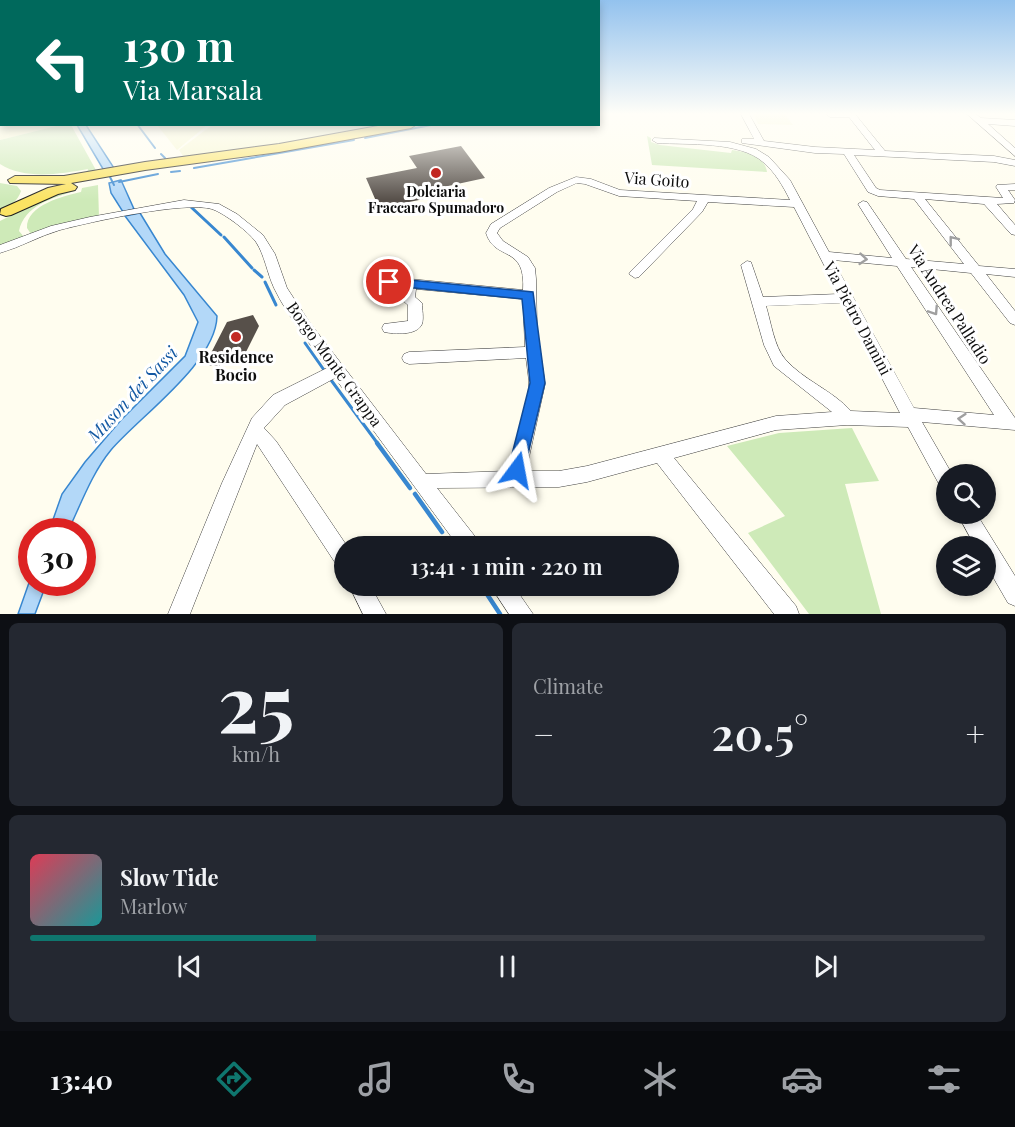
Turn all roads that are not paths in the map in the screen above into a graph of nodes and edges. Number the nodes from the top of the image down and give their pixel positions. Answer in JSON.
{"nodes":[{"id":1,"x":308,"y":143,"type":"edge"},
{"id":2,"x":696,"y":143,"type":"edge"},
{"id":3,"x":760,"y":143,"type":"edge"},
{"id":4,"x":874,"y":143,"type":"edge"},
{"id":5,"x":1004,"y":143,"type":"edge"},
{"id":6,"x":745,"y":145,"type":"junction"},
{"id":7,"x":762,"y":146,"type":"junction"},
{"id":8,"x":847,"y":152,"type":"junction"},
{"id":9,"x":882,"y":153,"type":"junction"},
{"id":10,"x":1015,"y":153,"type":"edge"},
{"id":11,"x":1015,"y":158,"type":"edge"},
{"id":12,"x":994,"y":159,"type":"junction"},
{"id":13,"x":1015,"y":163,"type":"edge"},
{"id":14,"x":96,"y":178,"type":"junction"},
{"id":15,"x":7,"y":179,"type":"edge"},
{"id":16,"x":1015,"y":187,"type":"edge"},
{"id":17,"x":917,"y":196,"type":"junction"},
{"id":18,"x":704,"y":198,"type":"junction"},
{"id":19,"x":987,"y":200,"type":"junction"},
{"id":20,"x":797,"y":204,"type":"junction"},
{"id":21,"x":863,"y":204,"type":"dead end"},
{"id":22,"x":2,"y":215,"type":"edge"},
{"id":23,"x":1015,"y":232,"type":"edge"},
{"id":24,"x":0,"y":250,"type":"edge"},
{"id":25,"x":825,"y":255,"type":"junction"},
{"id":26,"x":902,"y":262,"type":"junction"},
{"id":27,"x":747,"y":265,"type":"dead end"},
{"id":28,"x":976,"y":269,"type":"junction"},
{"id":29,"x":1015,"y":273,"type":"edge"},
{"id":30,"x":635,"y":274,"type":"dead end"},
{"id":31,"x":389,"y":282,"type":"dead end"},
{"id":32,"x":410,"y":283,"type":"junction"},
{"id":33,"x":528,"y":295,"type":"junction"},
{"id":34,"x":847,"y":298,"type":"junction"},
{"id":35,"x":759,"y":302,"type":"junction"},
{"id":36,"x":1015,"y":320,"type":"edge"},
{"id":37,"x":389,"y":328,"type":"dead end"},
{"id":38,"x":533,"y":352,"type":"junction"},
{"id":39,"x":409,"y":358,"type":"dead end"},
{"id":40,"x":336,"y":370,"type":"junction"},
{"id":41,"x":910,"y":417,"type":"junction"},
{"id":42,"x":847,"y":418,"type":"junction"},
{"id":43,"x":1011,"y":424,"type":"edge"},
{"id":44,"x":255,"y":430,"type":"junction"},
{"id":45,"x":662,"y":455,"type":"junction"},
{"id":46,"x":937,"y":464,"type":"edge"},
{"id":47,"x":514,"y":479,"type":"junction"},
{"id":48,"x":423,"y":483,"type":"junction"},
{"id":49,"x":972,"y":524,"type":"edge"},
{"id":50,"x":463,"y":536,"type":"edge"},
{"id":51,"x":334,"y":543,"type":"edge"},
{"id":52,"x":365,"y":596,"type":"edge"},
{"id":53,"x":508,"y":596,"type":"edge"},
{"id":54,"x":1015,"y":596,"type":"edge"},
{"id":55,"x":179,"y":614,"type":"edge"},
{"id":56,"x":375,"y":614,"type":"edge"},
{"id":57,"x":522,"y":614,"type":"edge"},
{"id":58,"x":788,"y":614,"type":"edge"}],
"edges":[{"from":1,"to":14,"type":"main road"},
{"from":2,"to":6,"type":"street"},
{"from":3,"to":7,"type":"street","name":"Via Pietro Damini"},
{"from":4,"to":9,"type":"street"},
{"from":5,"to":10,"type":"street"},
{"from":6,"to":7,"type":"street"},
{"from":6,"to":7,"type":"street"},
{"from":7,"to":8,"type":"street"},
{"from":7,"to":20,"type":"street","name":"Via Pietro Damini"},
{"from":8,"to":9,"type":"street"},
{"from":8,"to":17,"type":"street"},
{"from":9,"to":12,"type":"street"},
{"from":11,"to":12,"type":"street"},
{"from":12,"to":13,"type":"street"},
{"from":14,"to":15,"type":"main road"},
{"from":14,"to":22,"type":"main road"},
{"from":15,"to":22,"type":"main road"},
{"from":16,"to":19,"type":"street"},
{"from":17,"to":19,"type":"street"},
{"from":28,"to":17,"type":"street","one_way":true},
{"from":18,"to":20,"type":"street","name":"Via Goito"},
{"from":18,"to":30,"type":"street"},
{"from":18,"to":33,"type":"street","name":"Via Goito"},
{"from":19,"to":23,"type":"street"},
{"from":20,"to":25,"type":"street","name":"Via Pietro Damini"},
{"from":21,"to":26,"type":"street","name":"Via Andrea Palladio"},
{"from":24,"to":40,"type":"street","name":"Borgo Monte Grappa"},
{"from":25,"to":26,"type":"street","one_way":true},
{"from":25,"to":34,"type":"street","name":"Via Pietro Damini"},
{"from":26,"to":28,"type":"street"},
{"from":26,"to":43,"type":"street","name":"Via Andrea Palladio","one_way":true},
{"from":27,"to":35,"type":"street"},
{"from":28,"to":29,"type":"street"},
{"from":28,"to":36,"type":"street"},
{"from":31,"to":32,"type":"street"},
{"from":32,"to":33,"type":"street"},
{"from":32,"to":37,"type":"street"},
{"from":33,"to":38,"type":"street"},
{"from":34,"to":35,"type":"street"},
{"from":34,"to":41,"type":"street","name":"Via Pietro Damini"},
{"from":35,"to":42,"type":"street"},
{"from":38,"to":39,"type":"street"},
{"from":38,"to":47,"type":"street"},
{"from":40,"to":44,"type":"street"},
{"from":40,"to":48,"type":"street","name":"Borgo Monte Grappa"},
{"from":41,"to":42,"type":"street"},
{"from":43,"to":41,"type":"street","one_way":true},
{"from":41,"to":46,"type":"street","name":"Via Pietro Damini"},
{"from":42,"to":45,"type":"street"},
{"from":44,"to":51,"type":"street"},
{"from":44,"to":55,"type":"street"},
{"from":45,"to":47,"type":"street"},
{"from":45,"to":58,"type":"street"},
{"from":47,"to":48,"type":"street"},
{"from":48,"to":50,"type":"street","name":"Borgo Monte Grappa"},
{"from":49,"to":54,"type":"street"},
{"from":52,"to":56,"type":"street"},
{"from":53,"to":57,"type":"street"}]}
